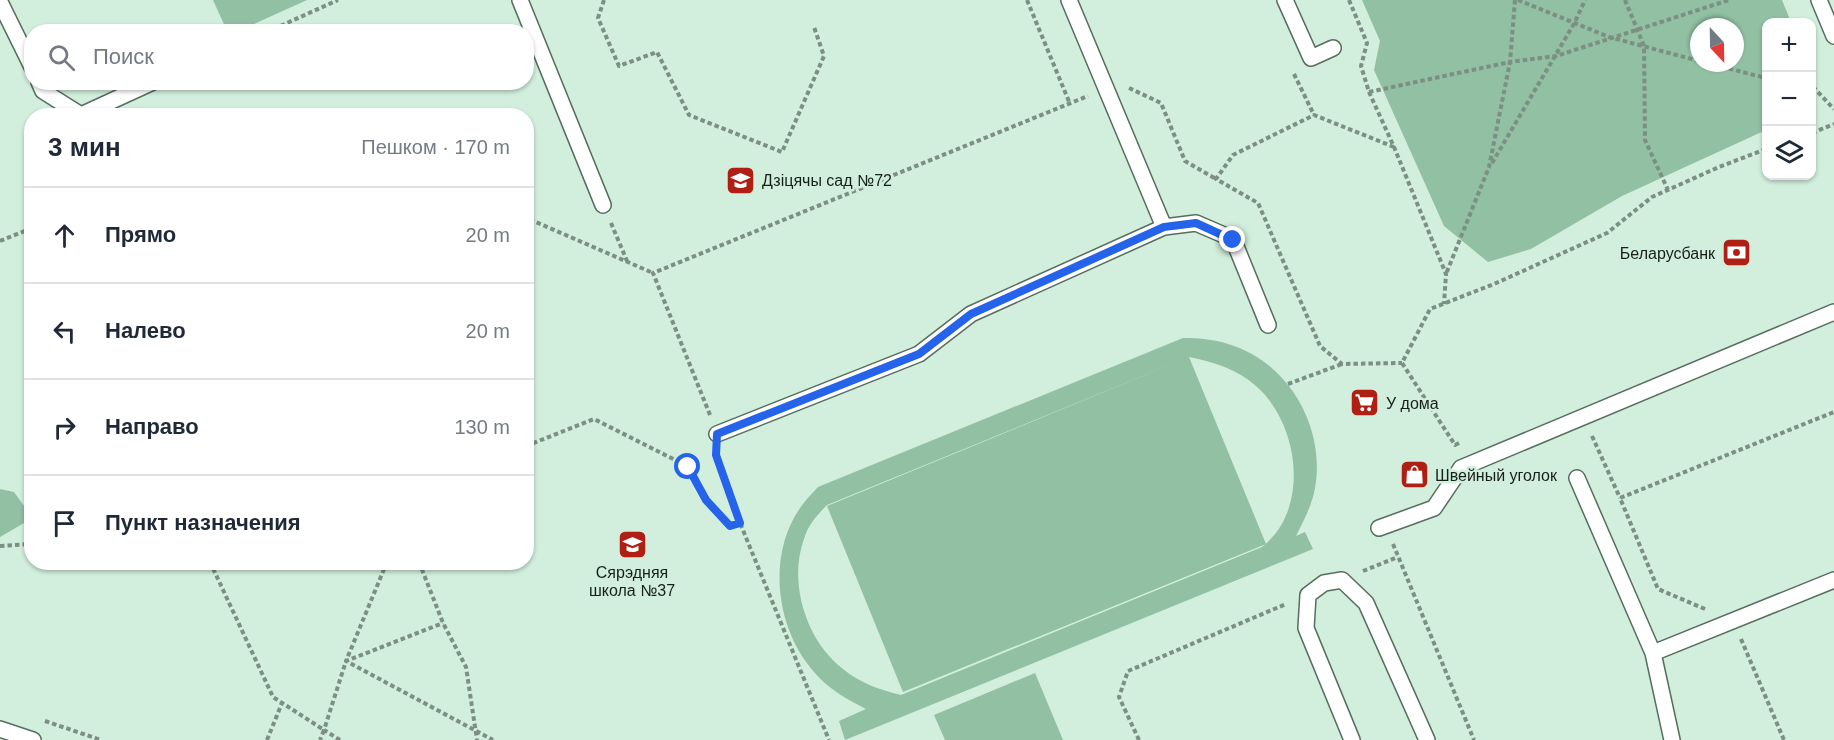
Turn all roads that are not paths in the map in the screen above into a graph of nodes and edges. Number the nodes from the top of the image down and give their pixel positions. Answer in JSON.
{"nodes":[{"id":1,"x":520,"y":0,"type":"edge"},
{"id":2,"x":1069,"y":0,"type":"edge"},
{"id":3,"x":1285,"y":0,"type":"edge"},
{"id":4,"x":1819,"y":0,"type":"edge"},
{"id":5,"x":0,"y":2,"type":"edge"},
{"id":6,"x":530,"y":24,"type":"edge"},
{"id":7,"x":534,"y":35,"type":"edge"},
{"id":8,"x":1834,"y":36,"type":"edge"},
{"id":9,"x":1333,"y":48,"type":"dead end"},
{"id":10,"x":24,"y":51,"type":"edge"},
{"id":11,"x":43,"y":90,"type":"edge"},
{"id":12,"x":136,"y":90,"type":"edge"},
{"id":13,"x":70,"y":108,"type":"edge"},
{"id":14,"x":96,"y":108,"type":"edge"},
{"id":15,"x":603,"y":205,"type":"road end"},
{"id":16,"x":1164,"y":227,"type":"junction"},
{"id":17,"x":1834,"y":312,"type":"edge"},
{"id":18,"x":1269,"y":326,"type":"dead end"},
{"id":19,"x":717,"y":434,"type":"road end"},
{"id":20,"x":1577,"y":478,"type":"dead end"},
{"id":21,"x":1382,"y":527,"type":"road end"},
{"id":22,"x":1834,"y":580,"type":"edge"},
{"id":23,"x":1653,"y":653,"type":"junction"},
{"id":24,"x":0,"y":729,"type":"edge"},
{"id":25,"x":33,"y":740,"type":"edge"},
{"id":26,"x":1352,"y":740,"type":"edge"},
{"id":27,"x":1427,"y":740,"type":"edge"},
{"id":28,"x":1672,"y":740,"type":"edge"}],
"edges":[{"from":1,"to":6,"type":"lane"},
{"from":2,"to":16,"type":"lane"},
{"from":3,"to":9,"type":"lane"},
{"from":4,"to":8,"type":"lane"},
{"from":5,"to":10,"type":"lane"},
{"from":7,"to":15,"type":"lane"},
{"from":11,"to":13,"type":"lane"},
{"from":12,"to":14,"type":"lane"},
{"from":16,"to":18,"type":"lane"},
{"from":16,"to":19,"type":"lane"},
{"from":17,"to":21,"type":"lane"},
{"from":20,"to":23,"type":"lane"},
{"from":22,"to":23,"type":"lane"},
{"from":23,"to":28,"type":"lane"},
{"from":24,"to":25,"type":"lane"},
{"from":26,"to":27,"type":"lane"}]}
